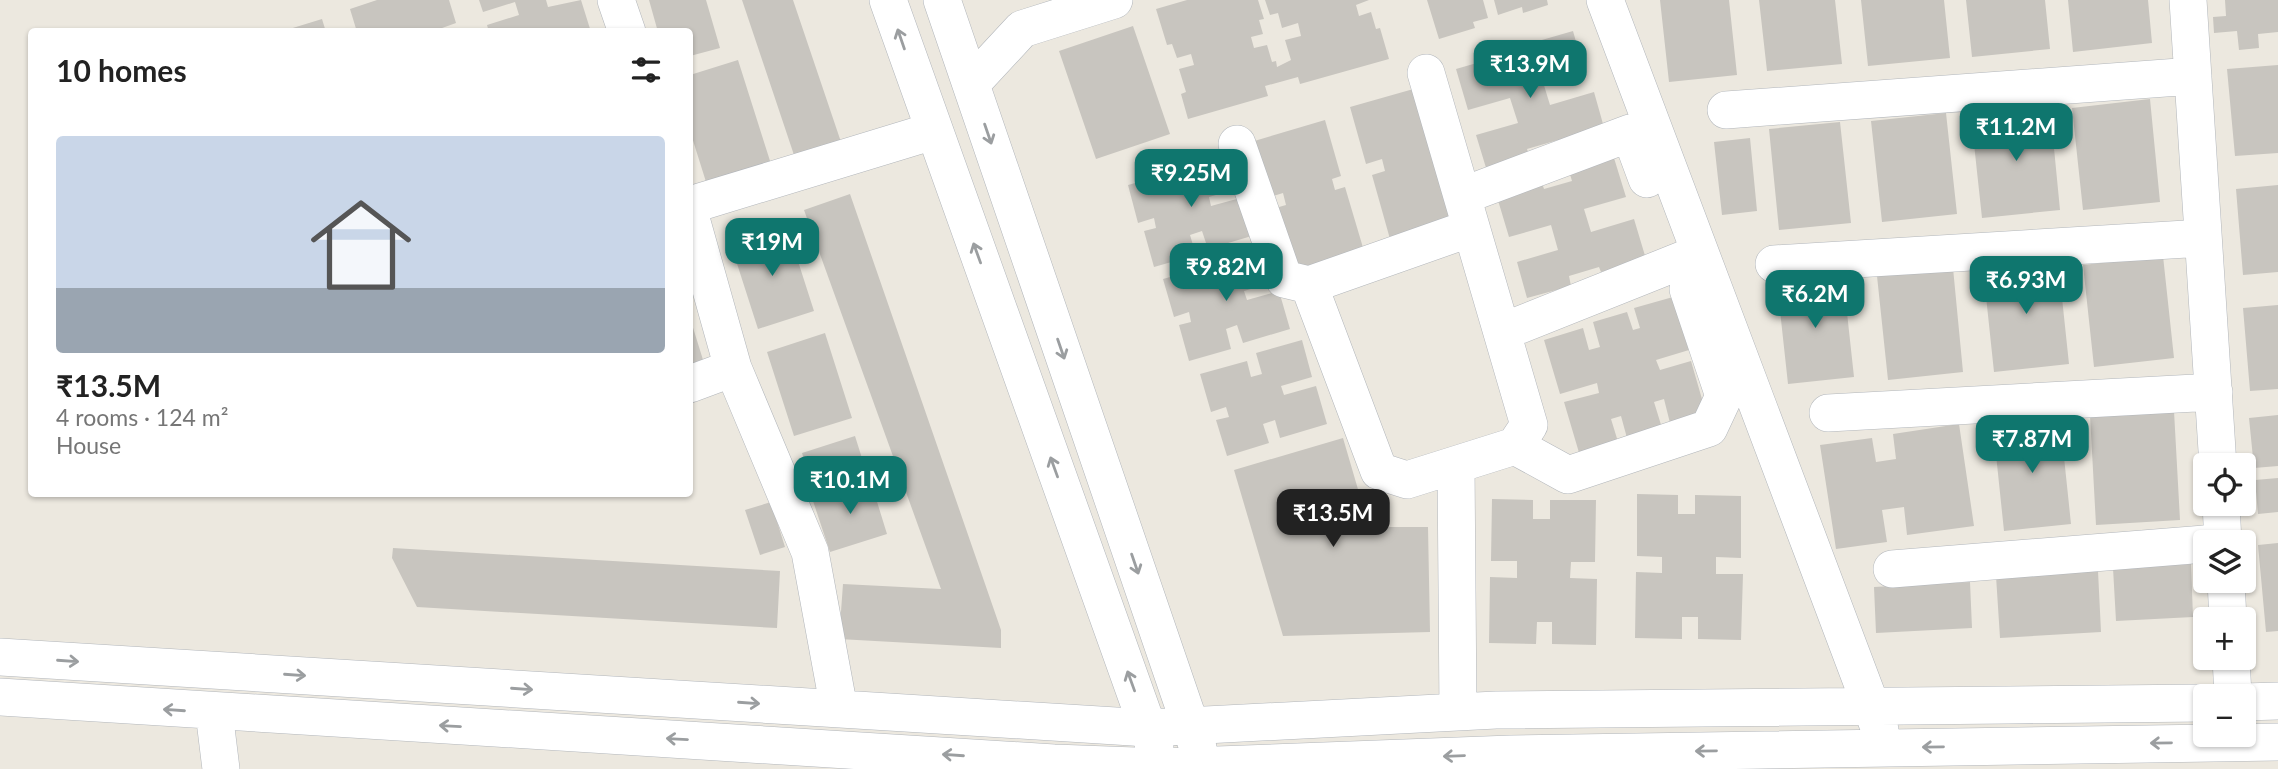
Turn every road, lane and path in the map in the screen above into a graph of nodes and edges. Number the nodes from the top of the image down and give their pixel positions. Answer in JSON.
{"nodes":[{"id":1,"x":616,"y":0,"type":"edge"},
{"id":2,"x":888,"y":0,"type":"edge"},
{"id":3,"x":942,"y":0,"type":"edge"},
{"id":4,"x":1114,"y":0,"type":"edge"},
{"id":5,"x":2188,"y":0,"type":"edge"},
{"id":6,"x":1595,"y":4,"type":"edge"},
{"id":7,"x":626,"y":28,"type":"edge"},
{"id":8,"x":1426,"y":73,"type":"dead end"},
{"id":9,"x":2193,"y":76,"type":"junction"},
{"id":10,"x":971,"y":84,"type":"junction"},
{"id":11,"x":1726,"y":110,"type":"dead end"},
{"id":12,"x":933,"y":131,"type":"junction"},
{"id":13,"x":1630,"y":132,"type":"junction"},
{"id":14,"x":1237,"y":144,"type":"dead end"},
{"id":15,"x":693,"y":204,"type":"edge"},
{"id":16,"x":1467,"y":212,"type":"junction"},
{"id":17,"x":693,"y":226,"type":"edge"},
{"id":18,"x":1669,"y":235,"type":"dead end"},
{"id":19,"x":2203,"y":238,"type":"junction"},
{"id":20,"x":1700,"y":253,"type":"junction"},
{"id":21,"x":1774,"y":264,"type":"dead end"},
{"id":22,"x":1309,"y":285,"type":"junction"},
{"id":23,"x":1688,"y":289,"type":"dead end"},
{"id":24,"x":1502,"y":331,"type":"junction"},
{"id":25,"x":733,"y":368,"type":"junction"},
{"id":26,"x":693,"y":383,"type":"edge"},
{"id":27,"x":2214,"y":392,"type":"junction"},
{"id":28,"x":1828,"y":413,"type":"dead end"},
{"id":29,"x":1515,"y":446,"type":"junction"},
{"id":30,"x":2217,"y":453,"type":"edge"},
{"id":31,"x":1457,"y":465,"type":"junction"},
{"id":32,"x":2193,"y":545,"type":"edge"},
{"id":33,"x":1892,"y":569,"type":"dead end"},
{"id":34,"x":0,"y":657,"type":"edge"},
{"id":35,"x":0,"y":697,"type":"edge"},
{"id":36,"x":2278,"y":701,"type":"edge"},
{"id":37,"x":2256,"y":702,"type":"edge"},
{"id":38,"x":2193,"y":703,"type":"edge"},
{"id":39,"x":1871,"y":708,"type":"junction"},
{"id":40,"x":839,"y":709,"type":"junction"},
{"id":41,"x":214,"y":712,"type":"junction"},
{"id":42,"x":1458,"y":712,"type":"junction"},
{"id":43,"x":1191,"y":726,"type":"junction"},
{"id":44,"x":1148,"y":728,"type":"junction"},
{"id":45,"x":2278,"y":741,"type":"edge"},
{"id":46,"x":778,"y":757,"type":"edge"},
{"id":47,"x":1891,"y":759,"type":"edge"},
{"id":48,"x":1513,"y":761,"type":"edge"},
{"id":49,"x":1203,"y":767,"type":"edge"},
{"id":50,"x":1161,"y":768,"type":"edge"},
{"id":51,"x":221,"y":769,"type":"edge"}],
"edges":[{"from":1,"to":7,"type":"street"},
{"from":12,"to":2,"type":"street","one_way":true},
{"from":3,"to":10,"type":"street"},
{"from":4,"to":10,"type":"street"},
{"from":5,"to":9,"type":"street"},
{"from":6,"to":13,"type":"street"},
{"from":6,"to":20,"type":"street"},
{"from":8,"to":16,"type":"street"},
{"from":9,"to":11,"type":"street"},
{"from":9,"to":19,"type":"street"},
{"from":10,"to":43,"type":"street","one_way":true},
{"from":12,"to":15,"type":"street"},
{"from":44,"to":12,"type":"street","one_way":true},
{"from":13,"to":16,"type":"street"},
{"from":13,"to":18,"type":"street"},
{"from":14,"to":22,"type":"street"},
{"from":16,"to":22,"type":"street"},
{"from":16,"to":24,"type":"street"},
{"from":17,"to":25,"type":"street"},
{"from":19,"to":21,"type":"street"},
{"from":19,"to":27,"type":"street"},
{"from":20,"to":24,"type":"street"},
{"from":20,"to":39,"type":"street"},
{"from":22,"to":31,"type":"street"},
{"from":23,"to":29,"type":"street"},
{"from":24,"to":29,"type":"street"},
{"from":25,"to":26,"type":"street"},
{"from":25,"to":40,"type":"street"},
{"from":27,"to":28,"type":"street"},
{"from":27,"to":30,"type":"street"},
{"from":29,"to":31,"type":"street"},
{"from":31,"to":42,"type":"street"},
{"from":32,"to":33,"type":"street"},
{"from":34,"to":40,"type":"street","one_way":true},
{"from":41,"to":35,"type":"street","one_way":true},
{"from":36,"to":37,"type":"street"},
{"from":38,"to":39,"type":"street"},
{"from":39,"to":42,"type":"street"},
{"from":39,"to":47,"type":"street"},
{"from":40,"to":44,"type":"street"},
{"from":46,"to":41,"type":"street","one_way":true},
{"from":41,"to":51,"type":"street"},
{"from":42,"to":43,"type":"street"},
{"from":43,"to":44,"type":"street"},
{"from":43,"to":49,"type":"street"},
{"from":44,"to":50,"type":"street"},
{"from":45,"to":47,"type":"street","one_way":true},
{"from":50,"to":46,"type":"street","one_way":true},
{"from":47,"to":48,"type":"street","one_way":true},
{"from":48,"to":49,"type":"street","one_way":true},
{"from":49,"to":50,"type":"street"}]}
